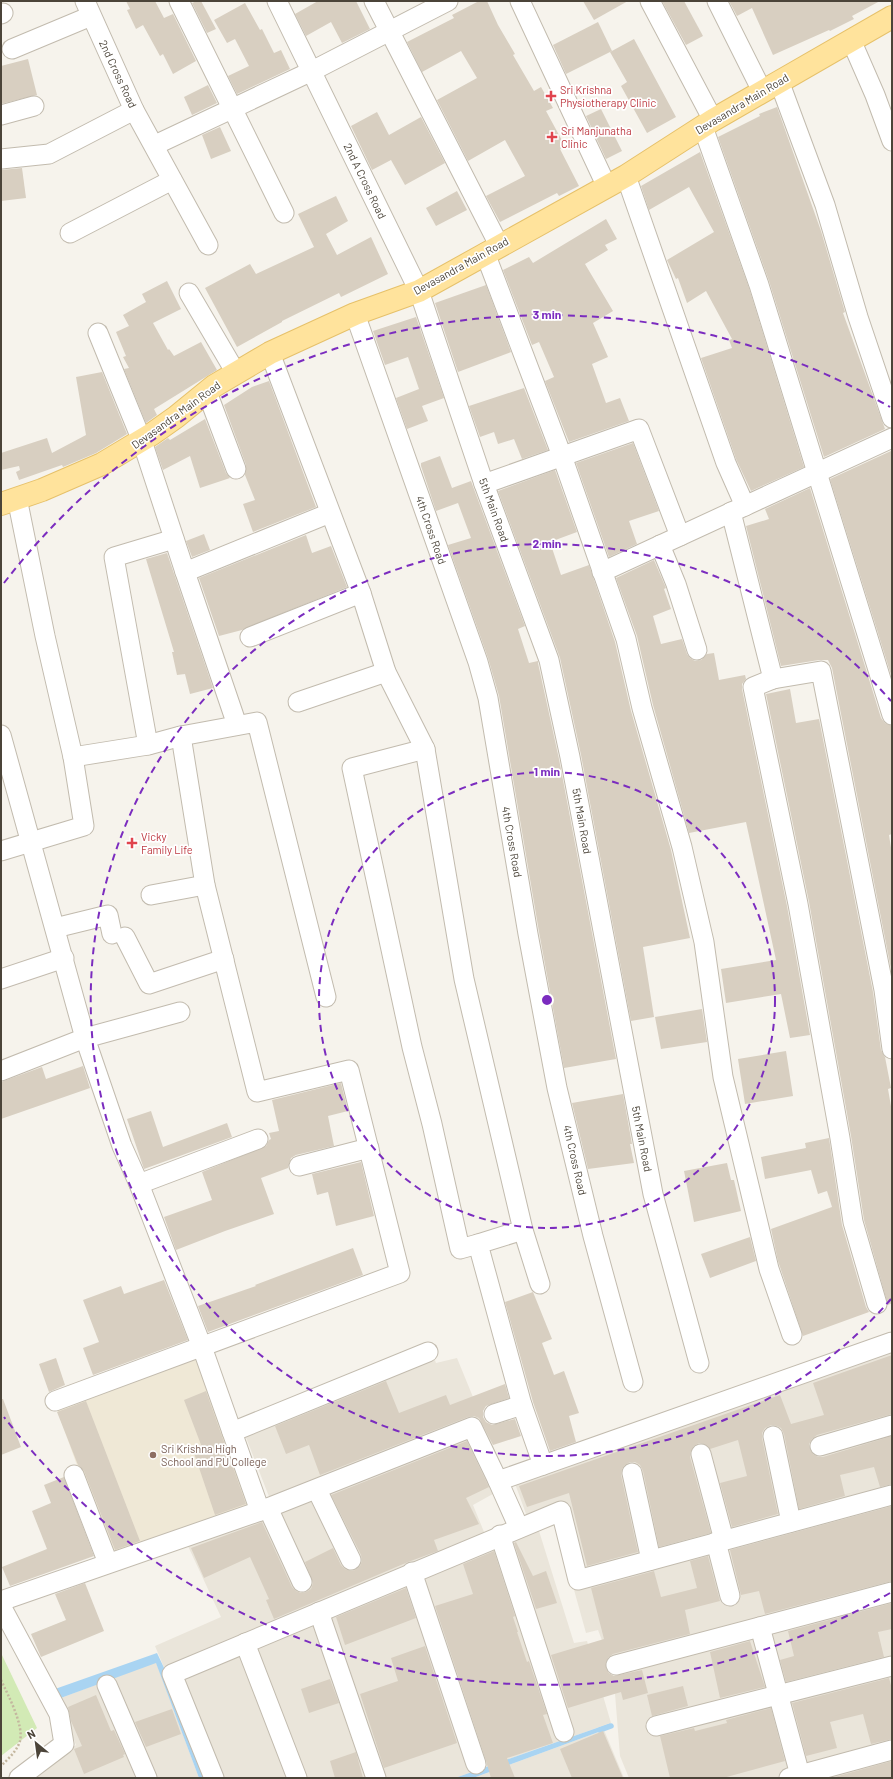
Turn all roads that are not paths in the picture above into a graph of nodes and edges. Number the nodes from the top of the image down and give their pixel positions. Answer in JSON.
{"nodes":[{"id":1,"x":180,"y":1,"type":"edge"},
{"id":2,"x":277,"y":1,"type":"edge"},
{"id":3,"x":374,"y":1,"type":"edge"},
{"id":4,"x":448,"y":1,"type":"edge"},
{"id":5,"x":520,"y":1,"type":"edge"},
{"id":6,"x":650,"y":1,"type":"edge"},
{"id":7,"x":717,"y":1,"type":"edge"},
{"id":8,"x":88,"y":8,"type":"edge"},
{"id":9,"x":892,"y":17,"type":"edge"},
{"id":10,"x":851,"y":40,"type":"junction"},
{"id":11,"x":12,"y":49,"type":"dead end"},
{"id":12,"x":312,"y":71,"type":"junction"},
{"id":13,"x":771,"y":86,"type":"junction"},
{"id":14,"x":34,"y":106,"type":"dead end"},
{"id":15,"x":232,"y":109,"type":"junction"},
{"id":16,"x":134,"y":110,"type":"junction"},
{"id":17,"x":1,"y":115,"type":"edge"},
{"id":18,"x":708,"y":124,"type":"junction"},
{"id":19,"x":892,"y":142,"type":"edge"},
{"id":20,"x":155,"y":145,"type":"junction"},
{"id":21,"x":1,"y":159,"type":"edge"},
{"id":22,"x":626,"y":176,"type":"junction"},
{"id":23,"x":603,"y":179,"type":"junction"},
{"id":24,"x":172,"y":180,"type":"junction"},
{"id":25,"x":284,"y":213,"type":"dead end"},
{"id":26,"x":70,"y":233,"type":"dead end"},
{"id":27,"x":208,"y":245,"type":"dead end"},
{"id":28,"x":492,"y":249,"type":"junction"},
{"id":29,"x":419,"y":291,"type":"junction"},
{"id":30,"x":189,"y":294,"type":"dead end"},
{"id":31,"x":355,"y":314,"type":"junction"},
{"id":32,"x":98,"y":333,"type":"dead end"},
{"id":33,"x":270,"y":353,"type":"junction"},
{"id":34,"x":236,"y":373,"type":"junction"},
{"id":35,"x":207,"y":392,"type":"junction"},
{"id":36,"x":892,"y":418,"type":"edge"},
{"id":37,"x":892,"y":438,"type":"edge"},
{"id":38,"x":142,"y":441,"type":"junction"},
{"id":39,"x":562,"y":456,"type":"junction"},
{"id":40,"x":236,"y":469,"type":"dead end"},
{"id":41,"x":816,"y":473,"type":"junction"},
{"id":42,"x":484,"y":484,"type":"junction"},
{"id":43,"x":9,"y":501,"type":"edge"},
{"id":44,"x":738,"y":509,"type":"junction"},
{"id":45,"x":330,"y":513,"type":"junction"},
{"id":46,"x":680,"y":536,"type":"junction"},
{"id":47,"x":174,"y":539,"type":"junction"},
{"id":48,"x":660,"y":545,"type":"junction"},
{"id":49,"x":185,"y":572,"type":"junction"},
{"id":50,"x":602,"y":572,"type":"junction"},
{"id":51,"x":361,"y":593,"type":"junction"},
{"id":52,"x":250,"y":636,"type":"dead end"},
{"id":53,"x":697,"y":650,"type":"dead end"},
{"id":54,"x":386,"y":672,"type":"junction"},
{"id":55,"x":773,"y":679,"type":"junction"},
{"id":56,"x":298,"y":702,"type":"dead end"},
{"id":57,"x":892,"y":715,"type":"edge"},
{"id":58,"x":237,"y":725,"type":"junction"},
{"id":59,"x":1,"y":735,"type":"edge"},
{"id":60,"x":181,"y":736,"type":"junction"},
{"id":61,"x":148,"y":745,"type":"junction"},
{"id":62,"x":425,"y":749,"type":"junction"},
{"id":63,"x":73,"y":757,"type":"junction"},
{"id":64,"x":32,"y":842,"type":"junction"},
{"id":65,"x":1,"y":851,"type":"edge"},
{"id":66,"x":205,"y":885,"type":"junction"},
{"id":67,"x":152,"y":894,"type":"dead end"},
{"id":68,"x":55,"y":928,"type":"junction"},
{"id":69,"x":64,"y":958,"type":"junction"},
{"id":70,"x":224,"y":959,"type":"junction"},
{"id":71,"x":1,"y":979,"type":"edge"},
{"id":72,"x":326,"y":997,"type":"dead end"},
{"id":73,"x":180,"y":1012,"type":"dead end"},
{"id":74,"x":85,"y":1038,"type":"junction"},
{"id":75,"x":892,"y":1049,"type":"edge"},
{"id":76,"x":1,"y":1071,"type":"edge"},
{"id":77,"x":258,"y":1138,"type":"dead end"},
{"id":78,"x":369,"y":1148,"type":"junction"},
{"id":79,"x":299,"y":1166,"type":"dead end"},
{"id":80,"x":140,"y":1184,"type":"junction"},
{"id":81,"x":523,"y":1230,"type":"junction"},
{"id":82,"x":478,"y":1244,"type":"junction"},
{"id":83,"x":540,"y":1284,"type":"dead end"},
{"id":84,"x":877,"y":1304,"type":"dead end"},
{"id":85,"x":792,"y":1335,"type":"dead end"},
{"id":86,"x":892,"y":1342,"type":"edge"},
{"id":87,"x":202,"y":1347,"type":"junction"},
{"id":88,"x":428,"y":1352,"type":"dead end"},
{"id":89,"x":699,"y":1364,"type":"dead end"},
{"id":90,"x":632,"y":1382,"type":"dead end"},
{"id":91,"x":55,"y":1401,"type":"dead end"},
{"id":92,"x":522,"y":1406,"type":"junction"},
{"id":93,"x":494,"y":1414,"type":"dead end"},
{"id":94,"x":892,"y":1425,"type":"edge"},
{"id":95,"x":232,"y":1432,"type":"junction"},
{"id":96,"x":772,"y":1436,"type":"dead end"},
{"id":97,"x":820,"y":1446,"type":"dead end"},
{"id":98,"x":701,"y":1454,"type":"dead end"},
{"id":99,"x":543,"y":1464,"type":"junction"},
{"id":100,"x":632,"y":1473,"type":"dead end"},
{"id":101,"x":74,"y":1475,"type":"dead end"},
{"id":102,"x":498,"y":1481,"type":"junction"},
{"id":103,"x":317,"y":1490,"type":"junction"},
{"id":104,"x":892,"y":1494,"type":"edge"},
{"id":105,"x":264,"y":1509,"type":"junction"},
{"id":106,"x":792,"y":1522,"type":"junction"},
{"id":107,"x":519,"y":1528,"type":"junction"},
{"id":108,"x":500,"y":1535,"type":"junction"},
{"id":109,"x":720,"y":1541,"type":"junction"},
{"id":110,"x":351,"y":1560,"type":"dead end"},
{"id":111,"x":651,"y":1560,"type":"junction"},
{"id":112,"x":108,"y":1563,"type":"junction"},
{"id":113,"x":412,"y":1572,"type":"junction"},
{"id":114,"x":302,"y":1582,"type":"dead end"},
{"id":115,"x":892,"y":1592,"type":"edge"},
{"id":116,"x":730,"y":1596,"type":"dead end"},
{"id":117,"x":1,"y":1602,"type":"edge"},
{"id":118,"x":1,"y":1606,"type":"edge"},
{"id":119,"x":319,"y":1612,"type":"junction"},
{"id":120,"x":760,"y":1627,"type":"junction"},
{"id":121,"x":245,"y":1643,"type":"junction"},
{"id":122,"x":616,"y":1665,"type":"dead end"},
{"id":123,"x":892,"y":1666,"type":"edge"},
{"id":124,"x":108,"y":1685,"type":"dead end"},
{"id":125,"x":779,"y":1695,"type":"junction"},
{"id":126,"x":656,"y":1726,"type":"dead end"},
{"id":127,"x":564,"y":1732,"type":"dead end"},
{"id":128,"x":892,"y":1750,"type":"edge"},
{"id":129,"x":476,"y":1764,"type":"dead end"},
{"id":130,"x":30,"y":1774,"type":"edge"},
{"id":131,"x":794,"y":1776,"type":"edge"},
{"id":132,"x":147,"y":1778,"type":"edge"},
{"id":133,"x":214,"y":1778,"type":"edge"},
{"id":134,"x":297,"y":1778,"type":"edge"},
{"id":135,"x":376,"y":1778,"type":"edge"}],
"edges":[{"from":1,"to":15,"type":"street"},
{"from":2,"to":12,"type":"street","name":"2nd A Cross Road"},
{"from":3,"to":28,"type":"street"},
{"from":4,"to":12,"type":"street"},
{"from":5,"to":23,"type":"street"},
{"from":6,"to":18,"type":"street"},
{"from":7,"to":13,"type":"street"},
{"from":8,"to":11,"type":"street"},
{"from":8,"to":16,"type":"street","name":"2nd Cross Road"},
{"from":9,"to":10,"type":"main road","name":"Devasandra Main Road"},
{"from":10,"to":13,"type":"main road","name":"Devasandra Main Road"},
{"from":10,"to":19,"type":"street"},
{"from":12,"to":15,"type":"street"},
{"from":12,"to":29,"type":"street","name":"2nd A Cross Road"},
{"from":13,"to":18,"type":"main road","name":"Devasandra Main Road"},
{"from":13,"to":36,"type":"street"},
{"from":14,"to":17,"type":"street"},
{"from":15,"to":20,"type":"street"},
{"from":15,"to":25,"type":"street"},
{"from":16,"to":20,"type":"street","name":"2nd Cross Road"},
{"from":16,"to":21,"type":"street"},
{"from":18,"to":22,"type":"main road","name":"Devasandra Main Road"},
{"from":18,"to":41,"type":"street"},
{"from":20,"to":24,"type":"street","name":"2nd Cross Road"},
{"from":22,"to":23,"type":"main road","name":"Devasandra Main Road"},
{"from":22,"to":44,"type":"street"},
{"from":23,"to":28,"type":"main road","name":"Devasandra Main Road"},
{"from":24,"to":26,"type":"street"},
{"from":24,"to":27,"type":"street","name":"2nd Cross Road"},
{"from":28,"to":29,"type":"main road","name":"Devasandra Main Road"},
{"from":28,"to":39,"type":"street"},
{"from":29,"to":31,"type":"main road","name":"Devasandra Main Road"},
{"from":29,"to":42,"type":"street","name":"5th Main Road"},
{"from":30,"to":34,"type":"street"},
{"from":31,"to":33,"type":"main road","name":"Devasandra Main Road"},
{"from":31,"to":90,"type":"street","name":"4th Cross Road"},
{"from":32,"to":38,"type":"street"},
{"from":33,"to":34,"type":"main road","name":"Devasandra Main Road"},
{"from":33,"to":45,"type":"street"},
{"from":34,"to":35,"type":"main road","name":"Devasandra Main Road"},
{"from":35,"to":38,"type":"main road","name":"Devasandra Main Road"},
{"from":35,"to":40,"type":"street"},
{"from":37,"to":41,"type":"street"},
{"from":38,"to":43,"type":"main road","name":"Devasandra Main Road"},
{"from":38,"to":47,"type":"street"},
{"from":39,"to":42,"type":"street"},
{"from":39,"to":46,"type":"street"},
{"from":39,"to":50,"type":"street"},
{"from":41,"to":44,"type":"street"},
{"from":41,"to":57,"type":"street"},
{"from":42,"to":89,"type":"street","name":"5th Main Road"},
{"from":43,"to":63,"type":"street"},
{"from":44,"to":46,"type":"street"},
{"from":44,"to":55,"type":"street"},
{"from":45,"to":49,"type":"street"},
{"from":45,"to":51,"type":"street"},
{"from":46,"to":48,"type":"street"},
{"from":47,"to":49,"type":"street"},
{"from":47,"to":61,"type":"street"},
{"from":48,"to":50,"type":"street"},
{"from":48,"to":53,"type":"street"},
{"from":49,"to":58,"type":"street"},
{"from":50,"to":85,"type":"street"},
{"from":51,"to":52,"type":"street"},
{"from":51,"to":54,"type":"street"},
{"from":54,"to":56,"type":"street"},
{"from":54,"to":62,"type":"street"},
{"from":55,"to":75,"type":"street"},
{"from":55,"to":84,"type":"street"},
{"from":58,"to":60,"type":"street"},
{"from":58,"to":72,"type":"street"},
{"from":59,"to":64,"type":"street"},
{"from":60,"to":61,"type":"street"},
{"from":60,"to":66,"type":"street"},
{"from":61,"to":63,"type":"street"},
{"from":62,"to":81,"type":"street"},
{"from":62,"to":82,"type":"street"},
{"from":63,"to":64,"type":"street"},
{"from":64,"to":65,"type":"street"},
{"from":64,"to":68,"type":"street"},
{"from":66,"to":67,"type":"street"},
{"from":66,"to":70,"type":"street"},
{"from":68,"to":69,"type":"street"},
{"from":68,"to":70,"type":"street"},
{"from":69,"to":71,"type":"street"},
{"from":69,"to":74,"type":"street"},
{"from":70,"to":78,"type":"street"},
{"from":73,"to":74,"type":"street"},
{"from":74,"to":76,"type":"street"},
{"from":74,"to":80,"type":"street"},
{"from":77,"to":80,"type":"street"},
{"from":78,"to":79,"type":"street"},
{"from":78,"to":87,"type":"street"},
{"from":80,"to":87,"type":"street"},
{"from":81,"to":82,"type":"street"},
{"from":81,"to":83,"type":"street"},
{"from":82,"to":92,"type":"street"},
{"from":86,"to":99,"type":"street"},
{"from":87,"to":91,"type":"street"},
{"from":87,"to":95,"type":"street"},
{"from":88,"to":95,"type":"street"},
{"from":92,"to":93,"type":"street"},
{"from":92,"to":99,"type":"street"},
{"from":94,"to":97,"type":"street"},
{"from":95,"to":105,"type":"street"},
{"from":96,"to":106,"type":"street"},
{"from":98,"to":109,"type":"street"},
{"from":99,"to":102,"type":"street"},
{"from":100,"to":111,"type":"street"},
{"from":101,"to":112,"type":"street"},
{"from":102,"to":103,"type":"street"},
{"from":102,"to":107,"type":"street"},
{"from":103,"to":105,"type":"street"},
{"from":103,"to":110,"type":"street"},
{"from":104,"to":106,"type":"street"},
{"from":105,"to":112,"type":"street"},
{"from":105,"to":114,"type":"street"},
{"from":106,"to":109,"type":"street"},
{"from":107,"to":108,"type":"street"},
{"from":107,"to":111,"type":"street"},
{"from":108,"to":113,"type":"street"},
{"from":108,"to":127,"type":"street"},
{"from":109,"to":111,"type":"street"},
{"from":109,"to":116,"type":"street"},
{"from":112,"to":117,"type":"street"},
{"from":113,"to":119,"type":"street"},
{"from":113,"to":129,"type":"street"},
{"from":115,"to":120,"type":"street"},
{"from":118,"to":130,"type":"street"},
{"from":119,"to":121,"type":"street"},
{"from":119,"to":135,"type":"street"},
{"from":120,"to":122,"type":"street"},
{"from":120,"to":125,"type":"street"},
{"from":121,"to":133,"type":"street"},
{"from":121,"to":134,"type":"street"},
{"from":123,"to":125,"type":"street"},
{"from":124,"to":132,"type":"street"},
{"from":125,"to":126,"type":"street"},
{"from":125,"to":131,"type":"street"},
{"from":128,"to":131,"type":"street"}]}
